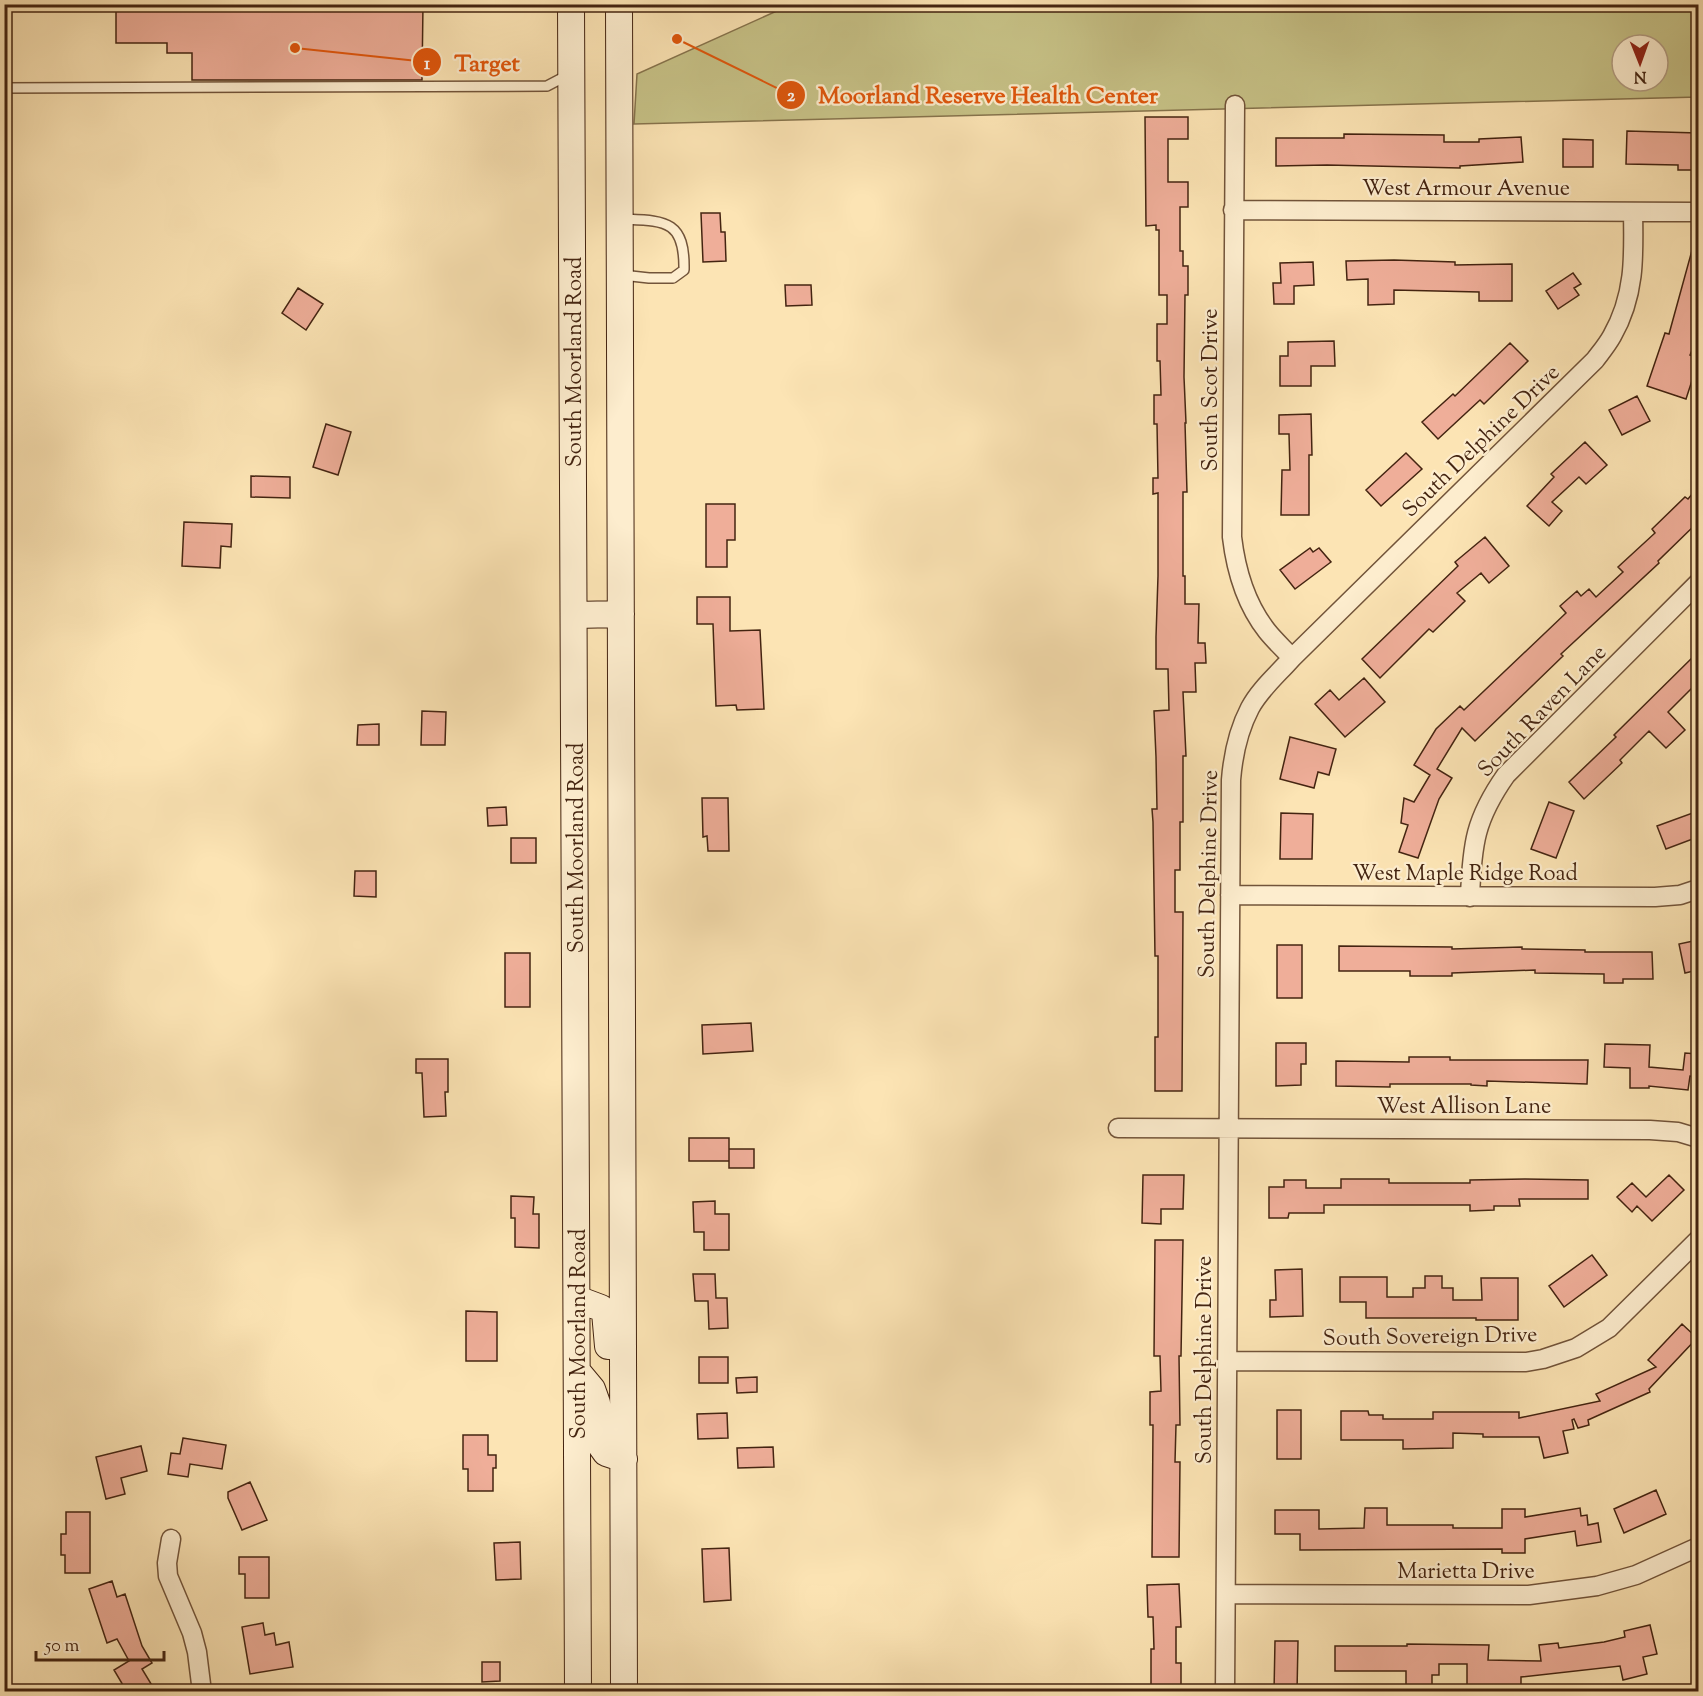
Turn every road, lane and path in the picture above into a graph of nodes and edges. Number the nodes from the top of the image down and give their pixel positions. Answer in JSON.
{"nodes":[{"id":1,"x":571,"y":4,"type":"edge"},
{"id":2,"x":619,"y":4,"type":"edge"},
{"id":3,"x":572,"y":73,"type":"junction"},
{"id":4,"x":4,"y":88,"type":"edge"},
{"id":5,"x":1234,"y":105,"type":"dead end"},
{"id":6,"x":1233,"y":210,"type":"junction"},
{"id":7,"x":1633,"y":212,"type":"junction"},
{"id":8,"x":1698,"y":212,"type":"edge"},
{"id":9,"x":620,"y":219,"type":"junction"},
{"id":10,"x":620,"y":275,"type":"junction"},
{"id":11,"x":1698,"y":584,"type":"edge"},
{"id":12,"x":621,"y":614,"type":"junction"},
{"id":13,"x":574,"y":615,"type":"junction"},
{"id":14,"x":1292,"y":658,"type":"junction"},
{"id":15,"x":1698,"y":889,"type":"edge"},
{"id":16,"x":1230,"y":895,"type":"junction"},
{"id":17,"x":1470,"y":897,"type":"junction"},
{"id":18,"x":1118,"y":1128,"type":"dead end"},
{"id":19,"x":1228,"y":1128,"type":"junction"},
{"id":20,"x":1698,"y":1138,"type":"edge"},
{"id":21,"x":1698,"y":1240,"type":"edge"},
{"id":22,"x":577,"y":1299,"type":"junction"},
{"id":23,"x":1227,"y":1361,"type":"junction"},
{"id":24,"x":577,"y":1371,"type":"junction"},
{"id":25,"x":623,"y":1392,"type":"junction"},
{"id":26,"x":624,"y":1459,"type":"junction"},
{"id":27,"x":171,"y":1539,"type":"dead end"},
{"id":28,"x":1698,"y":1547,"type":"edge"},
{"id":29,"x":1226,"y":1594,"type":"junction"},
{"id":30,"x":202,"y":1692,"type":"edge"},
{"id":31,"x":578,"y":1692,"type":"edge"},
{"id":32,"x":624,"y":1692,"type":"edge"},
{"id":33,"x":1225,"y":1692,"type":"edge"}],
"edges":[{"from":1,"to":3,"type":"main road","name":"South Moorland Road"},
{"from":2,"to":9,"type":"main road","name":"South Moorland Road"},
{"from":3,"to":4,"type":"lane"},
{"from":3,"to":13,"type":"main road","name":"South Moorland Road"},
{"from":5,"to":6,"type":"street","name":"South Scot Drive"},
{"from":6,"to":7,"type":"street","name":"West Armour Avenue"},
{"from":6,"to":14,"type":"street","name":"South Scot Drive"},
{"from":7,"to":8,"type":"street","name":"West Armour Avenue"},
{"from":7,"to":14,"type":"street","name":"South Delphine Drive"},
{"from":9,"to":10,"type":"main road","name":"South Moorland Road"},
{"from":9,"to":10,"type":"lane"},
{"from":10,"to":12,"type":"main road","name":"South Moorland Road"},
{"from":11,"to":17,"type":"street","name":"South Raven Lane"},
{"from":12,"to":13,"type":"main road"},
{"from":12,"to":25,"type":"main road","name":"South Moorland Road"},
{"from":13,"to":22,"type":"main road","name":"South Moorland Road"},
{"from":14,"to":16,"type":"street","name":"South Delphine Drive"},
{"from":15,"to":17,"type":"street","name":"West Maple Ridge Road"},
{"from":16,"to":17,"type":"street","name":"West Maple Ridge Road"},
{"from":16,"to":19,"type":"street","name":"South Delphine Drive"},
{"from":18,"to":19,"type":"street","name":"West Allison Lane"},
{"from":19,"to":20,"type":"street","name":"West Allison Lane"},
{"from":19,"to":23,"type":"street","name":"South Delphine Drive"},
{"from":21,"to":23,"type":"street","name":"South Sovereign Drive"},
{"from":22,"to":24,"type":"main road","name":"South Moorland Road"},
{"from":22,"to":25,"type":"main road"},
{"from":23,"to":29,"type":"street","name":"South Delphine Drive"},
{"from":24,"to":26,"type":"main road"},
{"from":24,"to":31,"type":"main road","name":"South Moorland Road"},
{"from":25,"to":26,"type":"main road","name":"South Moorland Road"},
{"from":26,"to":32,"type":"main road","name":"South Moorland Road"},
{"from":27,"to":30,"type":"street"},
{"from":28,"to":29,"type":"street","name":"Marietta Drive"},
{"from":29,"to":33,"type":"street","name":"South Delphine Drive"}]}
